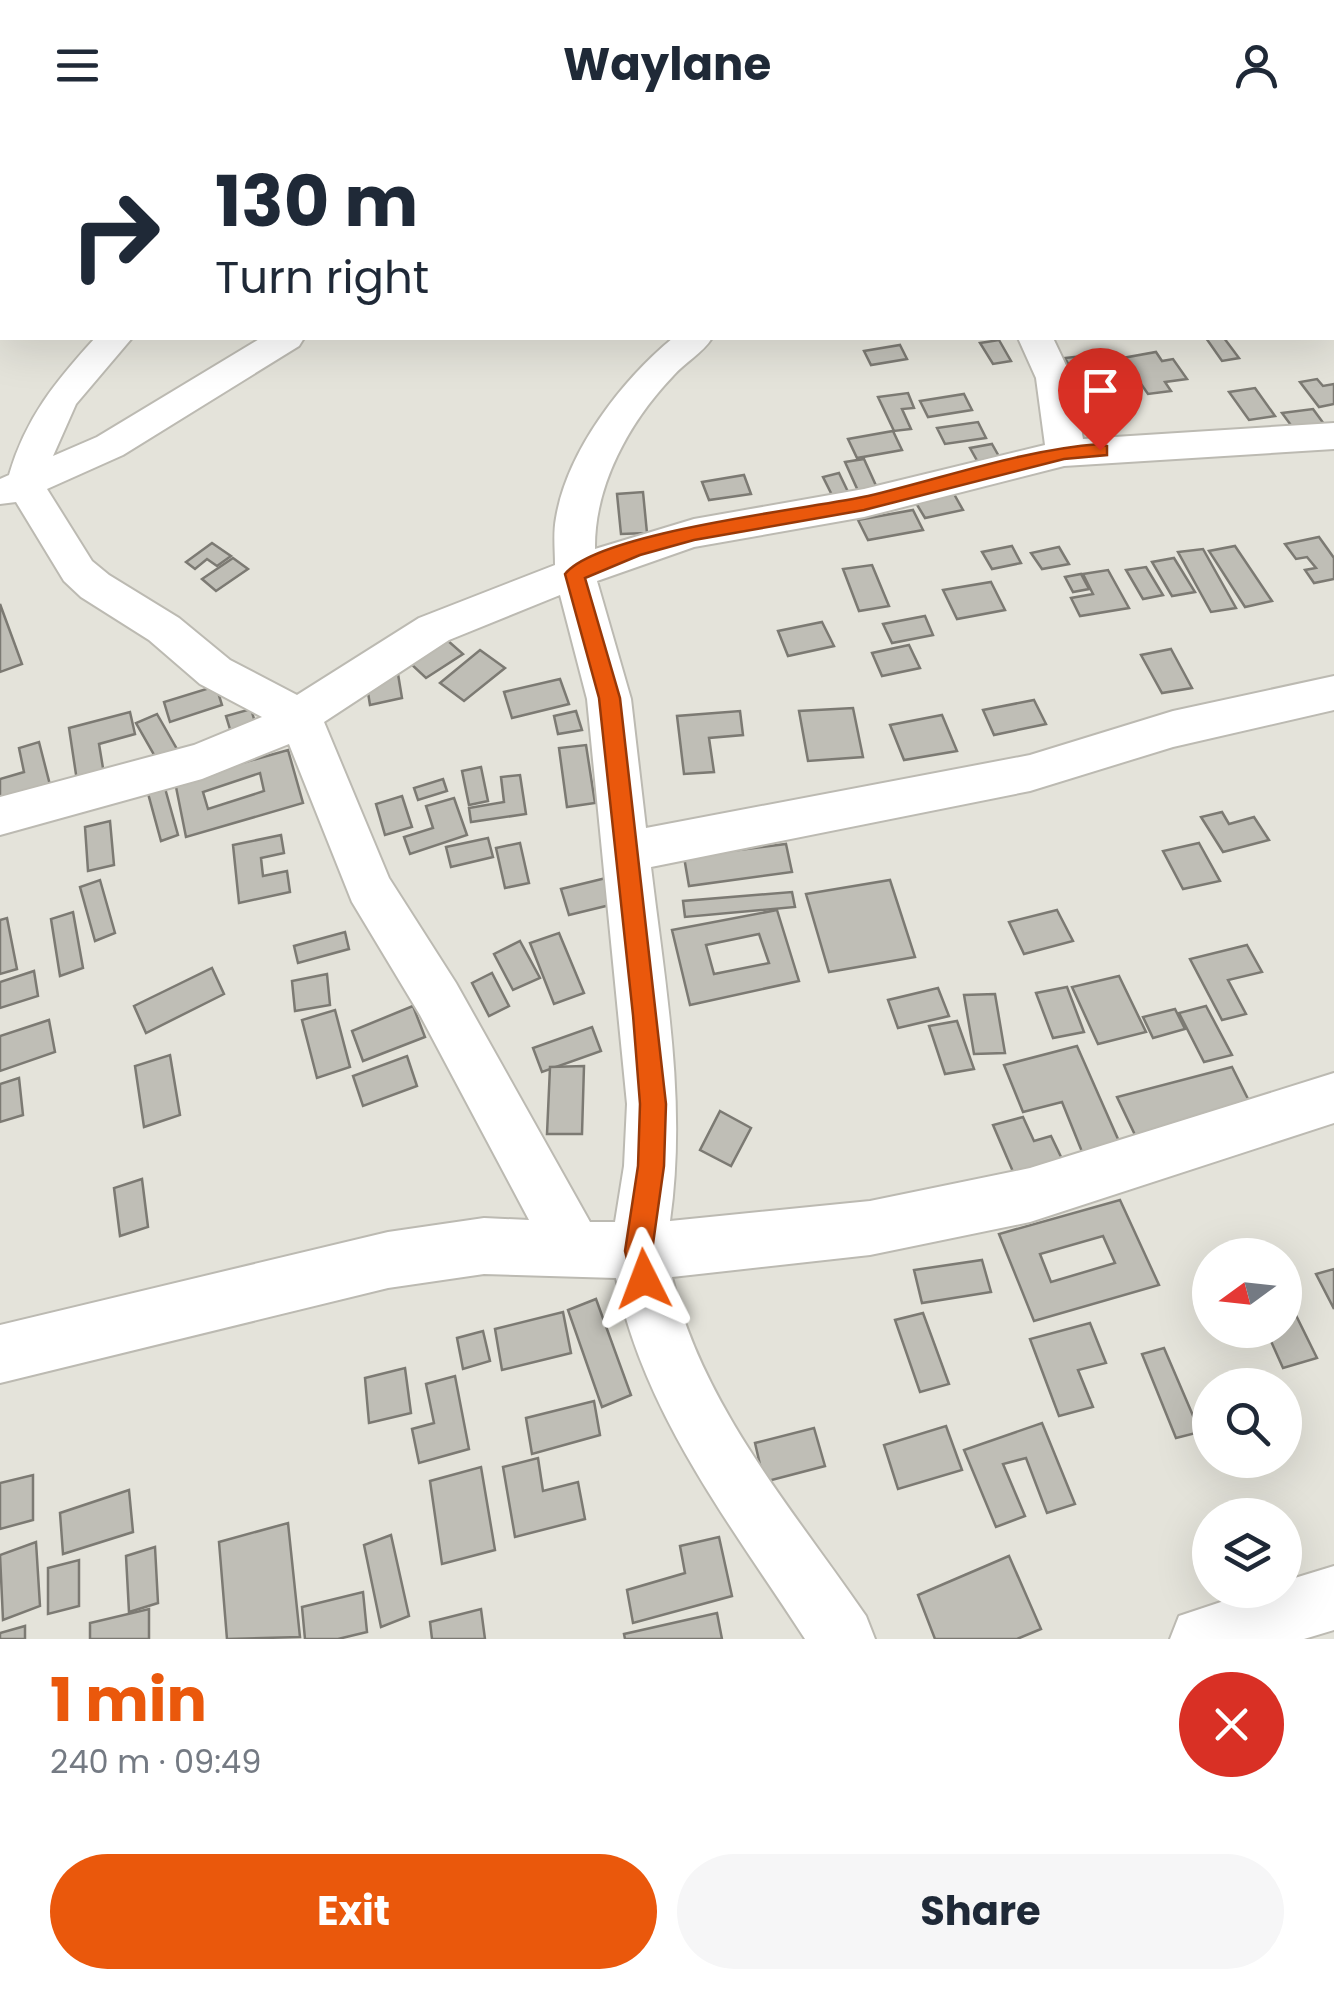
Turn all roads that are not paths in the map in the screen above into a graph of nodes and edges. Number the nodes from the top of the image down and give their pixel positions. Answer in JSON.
{"nodes":[{"id":1,"x":112,"y":340,"type":"edge"},
{"id":2,"x":283,"y":340,"type":"edge"},
{"id":3,"x":692,"y":340,"type":"edge"},
{"id":4,"x":1036,"y":340,"type":"edge"},
{"id":5,"x":1334,"y":436,"type":"edge"},
{"id":6,"x":1064,"y":453,"type":"junction"},
{"id":7,"x":13,"y":490,"type":"edge"},
{"id":8,"x":574,"y":574,"type":"junction"},
{"id":9,"x":1334,"y":692,"type":"edge"},
{"id":10,"x":300,"y":717,"type":"junction"},
{"id":11,"x":0,"y":816,"type":"edge"},
{"id":12,"x":625,"y":852,"type":"junction"},
{"id":13,"x":1334,"y":1098,"type":"edge"},
{"id":14,"x":575,"y":1249,"type":"junction"},
{"id":15,"x":638,"y":1251,"type":"junction"},
{"id":16,"x":0,"y":1354,"type":"edge"},
{"id":17,"x":1334,"y":1598,"type":"edge"},
{"id":18,"x":844,"y":1639,"type":"edge"},
{"id":19,"x":1202,"y":1639,"type":"edge"}],
"edges":[{"from":1,"to":7,"type":"street"},
{"from":2,"to":7,"type":"street"},
{"from":3,"to":8,"type":"street"},
{"from":4,"to":6,"type":"street"},
{"from":5,"to":6,"type":"street"},
{"from":6,"to":8,"type":"street"},
{"from":7,"to":10,"type":"street"},
{"from":8,"to":10,"type":"street"},
{"from":8,"to":12,"type":"street"},
{"from":9,"to":12,"type":"street"},
{"from":10,"to":11,"type":"street"},
{"from":10,"to":14,"type":"street"},
{"from":12,"to":15,"type":"street"},
{"from":13,"to":15,"type":"street"},
{"from":14,"to":15,"type":"street"},
{"from":14,"to":16,"type":"street"},
{"from":15,"to":18,"type":"street"},
{"from":17,"to":19,"type":"street"}]}
